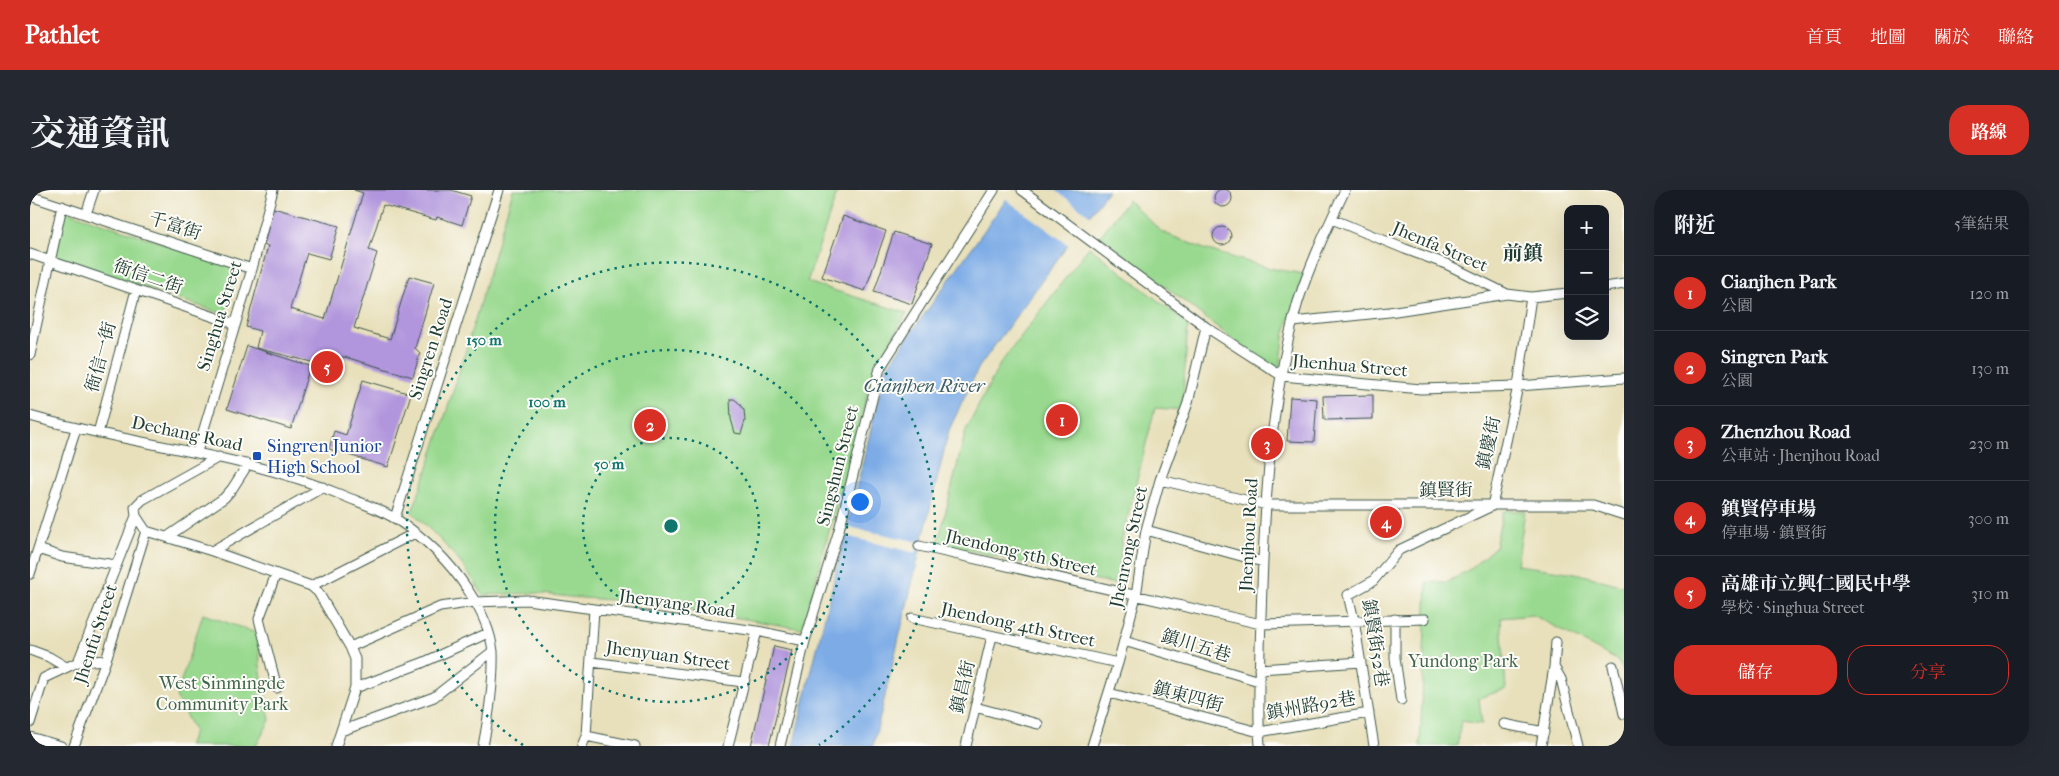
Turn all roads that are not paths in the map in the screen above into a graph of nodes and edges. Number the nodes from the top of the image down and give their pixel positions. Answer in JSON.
{"nodes":[{"id":1,"x":94,"y":190,"type":"edge"},
{"id":2,"x":273,"y":190,"type":"edge"},
{"id":3,"x":499,"y":190,"type":"edge"},
{"id":4,"x":994,"y":190,"type":"edge"},
{"id":5,"x":1022,"y":190,"type":"edge"},
{"id":6,"x":1345,"y":190,"type":"edge"},
{"id":7,"x":30,"y":196,"type":"edge"},
{"id":8,"x":62,"y":206,"type":"junction"},
{"id":9,"x":86,"y":214,"type":"junction"},
{"id":10,"x":1332,"y":218,"type":"junction"},
{"id":11,"x":30,"y":254,"type":"edge"},
{"id":12,"x":51,"y":260,"type":"junction"},
{"id":13,"x":252,"y":269,"type":"junction"},
{"id":14,"x":1624,"y":284,"type":"edge"},
{"id":15,"x":1609,"y":286,"type":"edge"},
{"id":16,"x":136,"y":290,"type":"junction"},
{"id":17,"x":1564,"y":293,"type":"edge"},
{"id":18,"x":1507,"y":294,"type":"junction"},
{"id":19,"x":1531,"y":297,"type":"junction"},
{"id":20,"x":35,"y":309,"type":"edge"},
{"id":21,"x":1293,"y":322,"type":"junction"},
{"id":22,"x":235,"y":324,"type":"junction"},
{"id":23,"x":1206,"y":327,"type":"junction"},
{"id":24,"x":30,"y":355,"type":"edge"},
{"id":25,"x":1282,"y":376,"type":"junction"},
{"id":26,"x":1624,"y":378,"type":"edge"},
{"id":27,"x":1518,"y":386,"type":"junction"},
{"id":28,"x":30,"y":416,"type":"edge"},
{"id":29,"x":76,"y":429,"type":"junction"},
{"id":30,"x":98,"y":433,"type":"junction"},
{"id":31,"x":197,"y":452,"type":"junction"},
{"id":32,"x":219,"y":457,"type":"junction"},
{"id":33,"x":248,"y":464,"type":"junction"},
{"id":34,"x":1160,"y":480,"type":"junction"},
{"id":35,"x":323,"y":487,"type":"junction"},
{"id":36,"x":1267,"y":505,"type":"junction"},
{"id":37,"x":1492,"y":506,"type":"junction"},
{"id":38,"x":1624,"y":515,"type":"edge"},
{"id":39,"x":136,"y":516,"type":"junction"},
{"id":40,"x":394,"y":518,"type":"junction"},
{"id":41,"x":1146,"y":530,"type":"junction"},
{"id":42,"x":146,"y":531,"type":"junction"},
{"id":43,"x":415,"y":533,"type":"junction"},
{"id":44,"x":167,"y":537,"type":"junction"},
{"id":45,"x":30,"y":539,"type":"edge"},
{"id":46,"x":39,"y":546,"type":"junction"},
{"id":47,"x":919,"y":546,"type":"dead end"},
{"id":48,"x":212,"y":550,"type":"junction"},
{"id":49,"x":1263,"y":562,"type":"junction"},
{"id":50,"x":116,"y":566,"type":"junction"},
{"id":51,"x":30,"y":574,"type":"edge"},
{"id":52,"x":276,"y":574,"type":"junction"},
{"id":53,"x":311,"y":586,"type":"junction"},
{"id":54,"x":1136,"y":596,"type":"junction"},
{"id":55,"x":475,"y":602,"type":"junction"},
{"id":56,"x":594,"y":609,"type":"junction"},
{"id":57,"x":912,"y":618,"type":"dead end"},
{"id":58,"x":1395,"y":619,"type":"junction"},
{"id":59,"x":1426,"y":619,"type":"dead end"},
{"id":60,"x":1354,"y":620,"type":"junction"},
{"id":61,"x":1261,"y":624,"type":"junction"},
{"id":62,"x":757,"y":631,"type":"junction"},
{"id":63,"x":488,"y":633,"type":"junction"},
{"id":64,"x":992,"y":636,"type":"junction"},
{"id":65,"x":805,"y":641,"type":"junction"},
{"id":66,"x":1124,"y":641,"type":"junction"},
{"id":67,"x":1556,"y":642,"type":"dead end"},
{"id":68,"x":350,"y":647,"type":"junction"},
{"id":69,"x":30,"y":650,"type":"edge"},
{"id":70,"x":492,"y":651,"type":"junction"},
{"id":71,"x":106,"y":660,"type":"junction"},
{"id":72,"x":78,"y":662,"type":"junction"},
{"id":73,"x":592,"y":662,"type":"junction"},
{"id":74,"x":1361,"y":662,"type":"junction"},
{"id":75,"x":1118,"y":663,"type":"junction"},
{"id":76,"x":1613,"y":666,"type":"dead end"},
{"id":77,"x":66,"y":667,"type":"junction"},
{"id":78,"x":1554,"y":667,"type":"junction"},
{"id":79,"x":1259,"y":669,"type":"junction"},
{"id":80,"x":743,"y":682,"type":"junction"},
{"id":81,"x":1259,"y":682,"type":"junction"},
{"id":82,"x":277,"y":688,"type":"dead end"},
{"id":83,"x":356,"y":688,"type":"junction"},
{"id":84,"x":1109,"y":693,"type":"junction"},
{"id":85,"x":1401,"y":700,"type":"dead end"},
{"id":86,"x":975,"y":707,"type":"junction"},
{"id":87,"x":1369,"y":713,"type":"junction"},
{"id":88,"x":1624,"y":714,"type":"edge"},
{"id":89,"x":30,"y":723,"type":"edge"},
{"id":90,"x":1038,"y":724,"type":"dead end"},
{"id":91,"x":1504,"y":724,"type":"dead end"},
{"id":92,"x":341,"y":731,"type":"junction"},
{"id":93,"x":1259,"y":732,"type":"junction"},
{"id":94,"x":1544,"y":732,"type":"junction"},
{"id":95,"x":586,"y":736,"type":"junction"},
{"id":96,"x":30,"y":737,"type":"edge"},
{"id":97,"x":61,"y":746,"type":"edge"},
{"id":98,"x":74,"y":746,"type":"edge"},
{"id":99,"x":336,"y":746,"type":"edge"},
{"id":100,"x":483,"y":746,"type":"edge"},
{"id":101,"x":582,"y":746,"type":"edge"},
{"id":102,"x":635,"y":746,"type":"edge"},
{"id":103,"x":728,"y":746,"type":"edge"},
{"id":104,"x":780,"y":746,"type":"edge"},
{"id":105,"x":966,"y":746,"type":"edge"},
{"id":106,"x":1093,"y":746,"type":"edge"},
{"id":107,"x":1260,"y":746,"type":"edge"},
{"id":108,"x":1374,"y":746,"type":"edge"},
{"id":109,"x":1541,"y":746,"type":"edge"},
{"id":110,"x":1578,"y":746,"type":"edge"}],
"edges":[{"from":1,"to":9,"type":"street"},
{"from":2,"to":13,"type":"street","name":"Singhua Street"},
{"from":3,"to":40,"type":"street","name":"Singren Road"},
{"from":4,"to":65,"type":"street","name":"Singshun Street"},
{"from":5,"to":23,"type":"street","name":"Jhenhua Street"},
{"from":6,"to":10,"type":"street","name":"Jhenjhou Road"},
{"from":7,"to":8,"type":"street","name":"千富街"},
{"from":8,"to":9,"type":"street","name":"千富街"},
{"from":8,"to":12,"type":"street"},
{"from":9,"to":13,"type":"street","name":"千富街"},
{"from":10,"to":18,"type":"street","name":"Jhenfa Street"},
{"from":10,"to":21,"type":"street","name":"Jhenjhou Road"},
{"from":11,"to":12,"type":"street","name":"衙信二街"},
{"from":12,"to":16,"type":"street","name":"衙信二街"},
{"from":12,"to":20,"type":"street"},
{"from":13,"to":22,"type":"street","name":"Singhua Street"},
{"from":14,"to":15,"type":"street"},
{"from":16,"to":22,"type":"street","name":"衙信二街"},
{"from":16,"to":30,"type":"street","name":"衙信一街"},
{"from":17,"to":19,"type":"street","name":"Jhenfa Street"},
{"from":18,"to":19,"type":"street","name":"Jhenfa Street"},
{"from":18,"to":21,"type":"street"},
{"from":19,"to":27,"type":"street","name":"鎮慶街"},
{"from":20,"to":24,"type":"street"},
{"from":21,"to":25,"type":"street","name":"Jhenjhou Road"},
{"from":22,"to":31,"type":"street","name":"Singhua Street"},
{"from":23,"to":25,"type":"street","name":"Jhenhua Street"},
{"from":23,"to":34,"type":"street","name":"Jhenrong Street"},
{"from":25,"to":27,"type":"street","name":"Jhenhua Street"},
{"from":25,"to":36,"type":"street","name":"Jhenjhou Road"},
{"from":26,"to":27,"type":"street","name":"Jhenhua Street"},
{"from":27,"to":37,"type":"street","name":"鎮慶街"},
{"from":28,"to":29,"type":"street","name":"Dechang Road"},
{"from":29,"to":30,"type":"street","name":"Dechang Road"},
{"from":29,"to":46,"type":"street"},
{"from":30,"to":31,"type":"street","name":"Dechang Road"},
{"from":31,"to":32,"type":"street","name":"Dechang Road"},
{"from":32,"to":33,"type":"street","name":"Dechang Road"},
{"from":32,"to":39,"type":"street"},
{"from":33,"to":35,"type":"street","name":"Dechang Road"},
{"from":33,"to":44,"type":"street"},
{"from":34,"to":36,"type":"street","name":"鎮賢街"},
{"from":34,"to":41,"type":"street","name":"Jhenrong Street"},
{"from":35,"to":40,"type":"street","name":"Dechang Road"},
{"from":35,"to":48,"type":"street"},
{"from":36,"to":37,"type":"street","name":"鎮賢街"},
{"from":36,"to":49,"type":"street","name":"Jhenjhou Road"},
{"from":37,"to":38,"type":"street","name":"鎮賢街"},
{"from":37,"to":60,"type":"street","name":"鎮賢街52巷"},
{"from":39,"to":42,"type":"street"},
{"from":39,"to":50,"type":"street"},
{"from":40,"to":43,"type":"street","name":"Dechang Road"},
{"from":41,"to":49,"type":"street"},
{"from":41,"to":54,"type":"street","name":"Jhenrong Street"},
{"from":42,"to":44,"type":"street"},
{"from":42,"to":71,"type":"street","name":"Jhenfu Street"},
{"from":43,"to":53,"type":"street"},
{"from":43,"to":55,"type":"street","name":"Dechang Road"},
{"from":44,"to":48,"type":"street"},
{"from":45,"to":46,"type":"street"},
{"from":46,"to":50,"type":"street"},
{"from":46,"to":51,"type":"street"},
{"from":47,"to":54,"type":"street","name":"Jhendong 5th Street"},
{"from":48,"to":52,"type":"street"},
{"from":49,"to":61,"type":"street","name":"Jhenjhou Road"},
{"from":50,"to":72,"type":"street"},
{"from":52,"to":53,"type":"street"},
{"from":52,"to":82,"type":"street"},
{"from":53,"to":68,"type":"street"},
{"from":54,"to":61,"type":"street","name":"Jhendong 5th Street"},
{"from":54,"to":66,"type":"street","name":"Jhenrong Street"},
{"from":55,"to":56,"type":"street","name":"Jhenyang Road"},
{"from":55,"to":63,"type":"street","name":"Dechang Road"},
{"from":55,"to":68,"type":"street","name":"Jhenyang Road"},
{"from":56,"to":62,"type":"street","name":"Jhenyang Road"},
{"from":56,"to":73,"type":"street"},
{"from":57,"to":64,"type":"street","name":"Jhendong 4th Street"},
{"from":58,"to":59,"type":"street","name":"Jhendong 5th Street"},
{"from":58,"to":60,"type":"street","name":"Jhendong 5th Street"},
{"from":58,"to":85,"type":"street"},
{"from":60,"to":61,"type":"street","name":"Jhendong 5th Street"},
{"from":60,"to":74,"type":"street","name":"鎮賢街52巷"},
{"from":61,"to":79,"type":"street","name":"Jhenjhou Road"},
{"from":62,"to":65,"type":"street"},
{"from":62,"to":80,"type":"street","name":"Jhenyang Road"},
{"from":63,"to":70,"type":"street","name":"Dechang Road"},
{"from":63,"to":83,"type":"street"},
{"from":64,"to":75,"type":"street","name":"Jhendong 4th Street"},
{"from":64,"to":86,"type":"street","name":"鎮昌街"},
{"from":65,"to":104,"type":"street","name":"Singshun Street"},
{"from":66,"to":75,"type":"street","name":"Jhenrong Street"},
{"from":66,"to":81,"type":"street","name":"鎮川五巷"},
{"from":67,"to":78,"type":"street"},
{"from":68,"to":83,"type":"street"},
{"from":69,"to":77,"type":"street"},
{"from":70,"to":92,"type":"street"},
{"from":70,"to":100,"type":"street","name":"Dechang Road"},
{"from":71,"to":72,"type":"street"},
{"from":71,"to":98,"type":"street","name":"Jhenfu Street"},
{"from":72,"to":77,"type":"street"},
{"from":73,"to":80,"type":"street","name":"Jhenyuan Street"},
{"from":73,"to":95,"type":"street","name":"Jhenyuan Street"},
{"from":74,"to":79,"type":"street"},
{"from":74,"to":87,"type":"street","name":"鎮賢街52巷"},
{"from":75,"to":84,"type":"street","name":"Jhenrong Street"},
{"from":76,"to":88,"type":"street"},
{"from":77,"to":89,"type":"street"},
{"from":78,"to":94,"type":"street"},
{"from":78,"to":110,"type":"street"},
{"from":79,"to":81,"type":"street","name":"Jhenjhou Road"},
{"from":80,"to":103,"type":"street","name":"Jhenyang Road"},
{"from":81,"to":93,"type":"street","name":"Jhenjhou Road"},
{"from":83,"to":92,"type":"street"},
{"from":84,"to":93,"type":"street","name":"鎮東四街"},
{"from":84,"to":106,"type":"street","name":"Jhenrong Street"},
{"from":86,"to":90,"type":"street"},
{"from":86,"to":105,"type":"street","name":"鎮昌街"},
{"from":87,"to":93,"type":"street","name":"鎮州路92巷"},
{"from":87,"to":108,"type":"street","name":"鎮賢街52巷"},
{"from":91,"to":94,"type":"street"},
{"from":92,"to":99,"type":"street"},
{"from":93,"to":107,"type":"street","name":"Jhenjhou Road"},
{"from":94,"to":109,"type":"street"},
{"from":95,"to":101,"type":"street","name":"Jhenyuan Street"},
{"from":95,"to":102,"type":"street"},
{"from":96,"to":97,"type":"street"}]}
